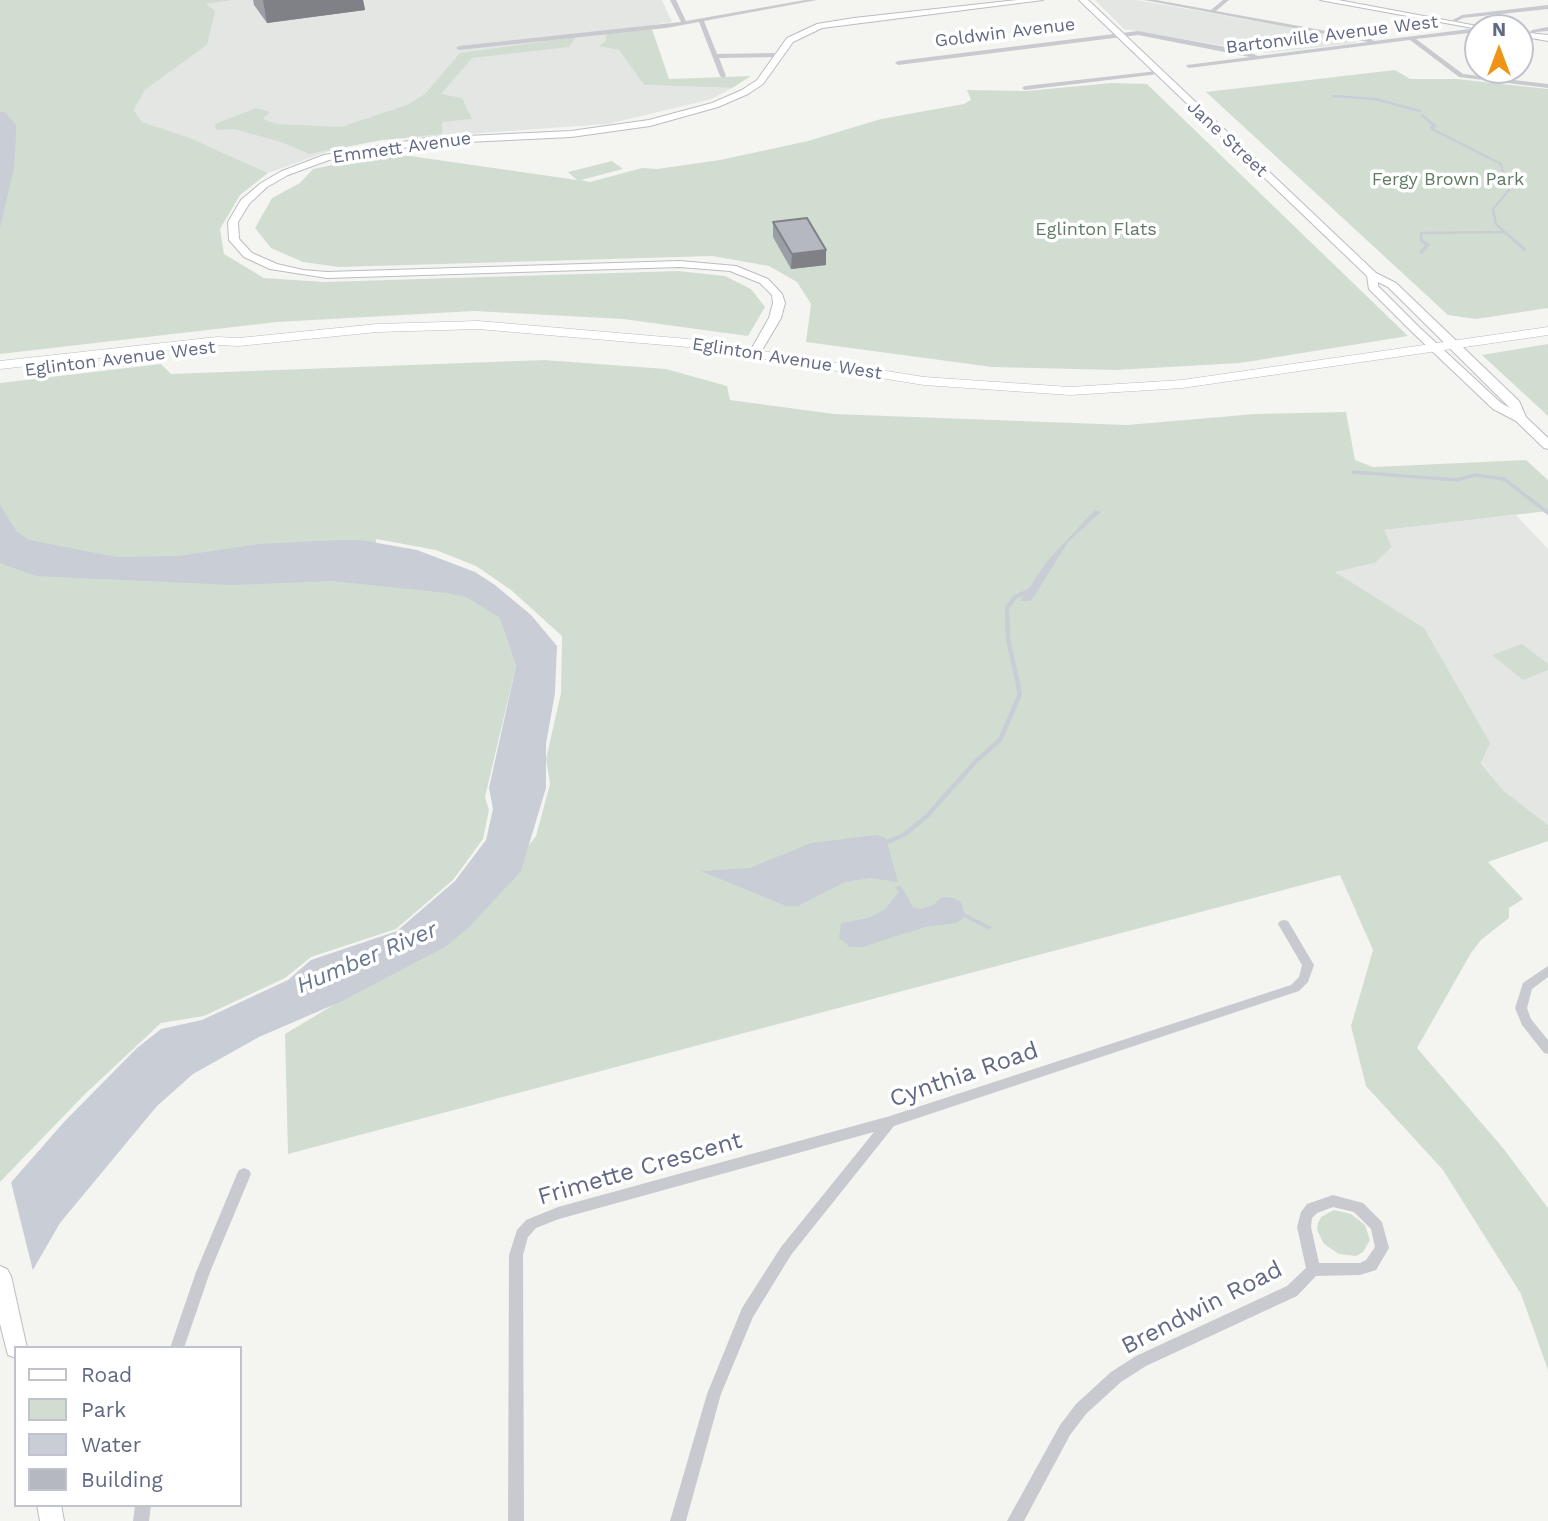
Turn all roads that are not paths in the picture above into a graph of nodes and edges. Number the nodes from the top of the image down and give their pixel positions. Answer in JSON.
{"nodes":[{"id":1,"x":673,"y":0,"type":"edge"},
{"id":2,"x":755,"y":0,"type":"edge"},
{"id":3,"x":814,"y":0,"type":"edge"},
{"id":4,"x":1039,"y":0,"type":"edge"},
{"id":5,"x":1083,"y":0,"type":"edge"},
{"id":6,"x":1147,"y":0,"type":"edge"},
{"id":7,"x":1226,"y":0,"type":"edge"},
{"id":8,"x":1327,"y":0,"type":"edge"},
{"id":9,"x":1548,"y":7,"type":"edge"},
{"id":10,"x":761,"y":12,"type":"junction"},
{"id":11,"x":1212,"y":12,"type":"junction"},
{"id":12,"x":701,"y":21,"type":"junction"},
{"id":13,"x":1452,"y":22,"type":"junction"},
{"id":14,"x":684,"y":23,"type":"junction"},
{"id":15,"x":1464,"y":24,"type":"edge"},
{"id":16,"x":1464,"y":31,"type":"edge"},
{"id":17,"x":1117,"y":34,"type":"junction"},
{"id":18,"x":1412,"y":39,"type":"junction"},
{"id":19,"x":1377,"y":43,"type":"junction"},
{"id":20,"x":459,"y":48,"type":"dead end"},
{"id":21,"x":778,"y":55,"type":"junction"},
{"id":22,"x":717,"y":56,"type":"junction"},
{"id":23,"x":1258,"y":58,"type":"junction"},
{"id":24,"x":898,"y":63,"type":"dead end"},
{"id":25,"x":1189,"y":66,"type":"dead end"},
{"id":26,"x":1157,"y":73,"type":"junction"},
{"id":27,"x":723,"y":76,"type":"dead end"},
{"id":28,"x":1548,"y":86,"type":"edge"},
{"id":29,"x":1025,"y":89,"type":"dead end"},
{"id":30,"x":1372,"y":275,"type":"junction"},
{"id":31,"x":1548,"y":322,"type":"edge"},
{"id":32,"x":1548,"y":331,"type":"edge"},
{"id":33,"x":1450,"y":342,"type":"junction"},
{"id":34,"x":219,"y":345,"type":"junction"},
{"id":35,"x":1432,"y":345,"type":"junction"},
{"id":36,"x":754,"y":355,"type":"junction"},
{"id":37,"x":0,"y":365,"type":"edge"},
{"id":38,"x":0,"y":374,"type":"edge"},
{"id":39,"x":1520,"y":418,"type":"junction"},
{"id":40,"x":1548,"y":445,"type":"edge"},
{"id":41,"x":1284,"y":924,"type":"dead end"},
{"id":42,"x":1548,"y":971,"type":"edge"},
{"id":43,"x":1548,"y":1049,"type":"edge"},
{"id":44,"x":890,"y":1122,"type":"junction"},
{"id":45,"x":244,"y":1174,"type":"dead end"},
{"id":46,"x":1313,"y":1270,"type":"junction"},
{"id":47,"x":0,"y":1276,"type":"edge"},
{"id":48,"x":16,"y":1346,"type":"edge"},
{"id":49,"x":178,"y":1346,"type":"edge"},
{"id":50,"x":516,"y":1521,"type":"edge"},
{"id":51,"x":678,"y":1521,"type":"edge"},
{"id":52,"x":1014,"y":1521,"type":"edge"}],
"edges":[{"from":1,"to":14,"type":"street"},
{"from":2,"to":10,"type":"street"},
{"from":3,"to":10,"type":"street"},
{"from":4,"to":21,"type":"street","name":"Emmett Avenue"},
{"from":5,"to":17,"type":"street","name":"Jane Street"},
{"from":6,"to":11,"type":"street"},
{"from":7,"to":11,"type":"street"},
{"from":8,"to":13,"type":"street"},
{"from":9,"to":13,"type":"street"},
{"from":10,"to":12,"type":"street"},
{"from":11,"to":19,"type":"street"},
{"from":12,"to":14,"type":"street"},
{"from":12,"to":22,"type":"street"},
{"from":13,"to":15,"type":"street"},
{"from":14,"to":20,"type":"street"},
{"from":16,"to":18,"type":"street","name":"Bartonville Avenue West"},
{"from":17,"to":23,"type":"street","name":"Goldwin Avenue"},
{"from":17,"to":24,"type":"street","name":"Goldwin Avenue"},
{"from":17,"to":26,"type":"street","name":"Jane Street"},
{"from":18,"to":19,"type":"street","name":"Bartonville Avenue West"},
{"from":18,"to":28,"type":"street"},
{"from":19,"to":23,"type":"street","name":"Bartonville Avenue West"},
{"from":21,"to":22,"type":"street"},
{"from":21,"to":36,"type":"street","name":"Emmett Avenue"},
{"from":22,"to":27,"type":"street"},
{"from":23,"to":25,"type":"street","name":"Bartonville Avenue West"},
{"from":26,"to":29,"type":"street"},
{"from":26,"to":30,"type":"street","name":"Jane Street"},
{"from":30,"to":33,"type":"street","name":"Jane Street"},
{"from":30,"to":35,"type":"street","name":"Jane Street"},
{"from":31,"to":33,"type":"main road","name":"Eglinton Avenue West"},
{"from":32,"to":33,"type":"main road","name":"Eglinton Avenue West"},
{"from":33,"to":35,"type":"main road","name":"Eglinton Avenue West"},
{"from":33,"to":39,"type":"street","name":"Jane Street"},
{"from":34,"to":36,"type":"main road","name":"Eglinton Avenue West"},
{"from":34,"to":37,"type":"main road","name":"Eglinton Avenue West"},
{"from":34,"to":38,"type":"main road","name":"Eglinton Avenue West"},
{"from":35,"to":36,"type":"main road","name":"Eglinton Avenue West"},
{"from":35,"to":39,"type":"street","name":"Jane Street"},
{"from":39,"to":40,"type":"street","name":"Jane Street"},
{"from":41,"to":44,"type":"street","name":"Cynthia Road"},
{"from":42,"to":43,"type":"street"},
{"from":44,"to":50,"type":"street","name":"Frimette Crescent"},
{"from":44,"to":51,"type":"street","name":"Cynthia Road"},
{"from":45,"to":49,"type":"street"},
{"from":46,"to":46,"type":"street","name":"Brendwin Road"},
{"from":46,"to":52,"type":"street","name":"Brendwin Road"},
{"from":47,"to":48,"type":"street"}]}
